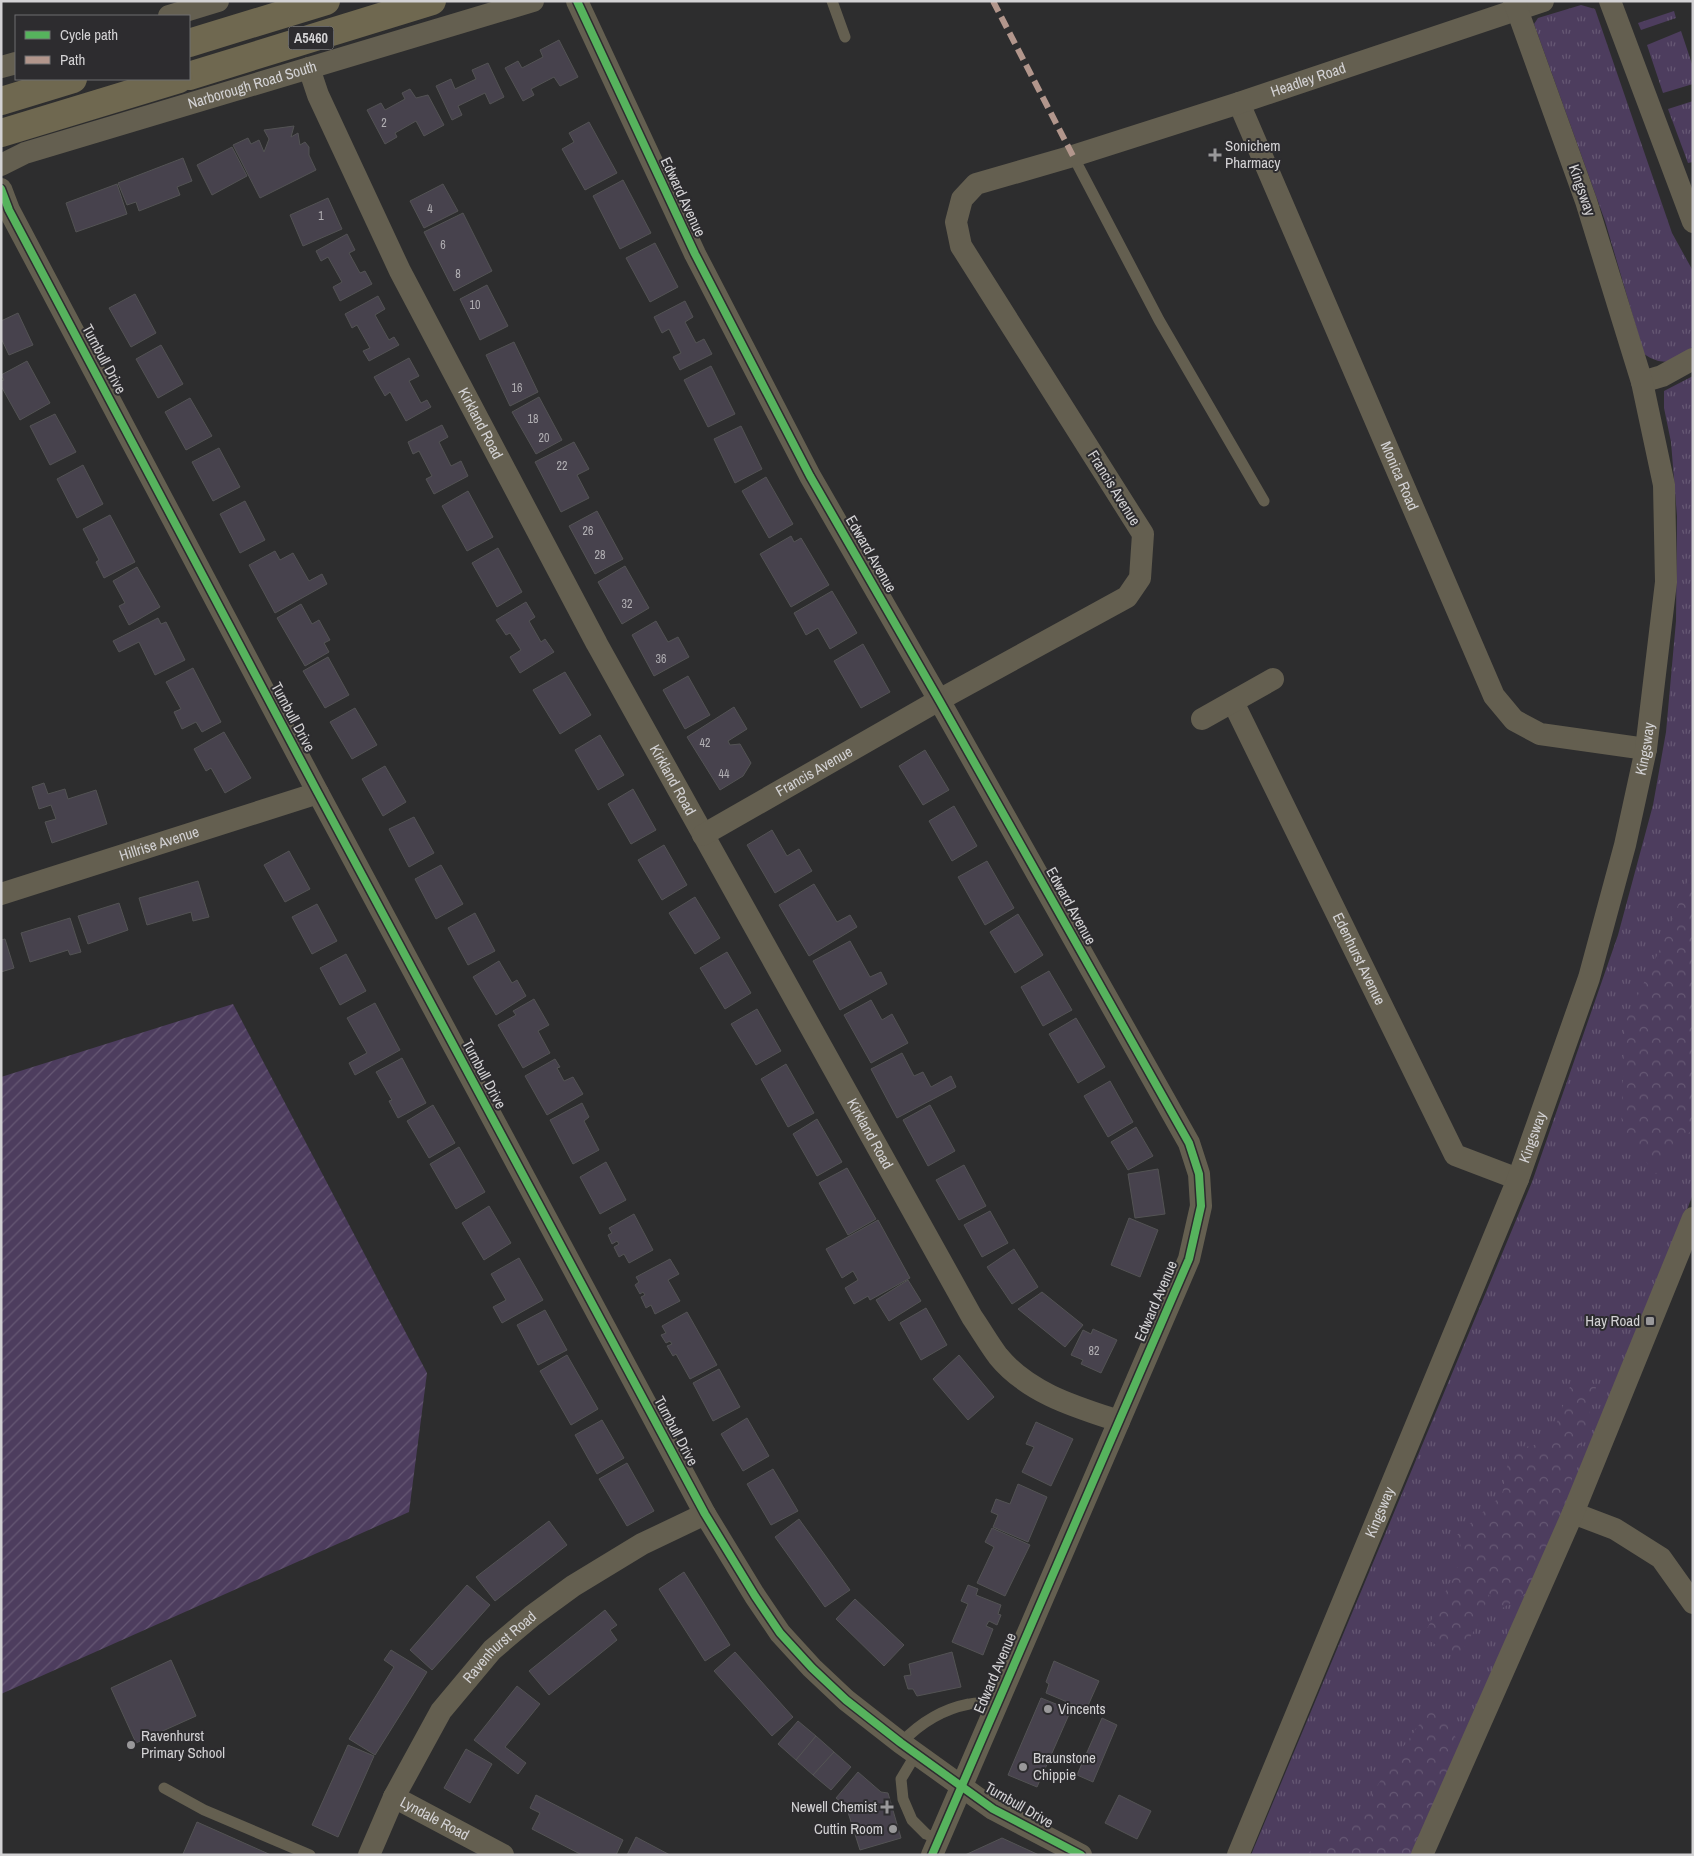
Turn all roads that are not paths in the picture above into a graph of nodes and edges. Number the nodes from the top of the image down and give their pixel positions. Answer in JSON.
{"nodes":[{"id":1,"x":218,"y":1,"type":"edge"},
{"id":2,"x":326,"y":1,"type":"edge"},
{"id":3,"x":432,"y":1,"type":"edge"},
{"id":4,"x":533,"y":1,"type":"edge"},
{"id":5,"x":576,"y":1,"type":"edge"},
{"id":6,"x":832,"y":1,"type":"edge"},
{"id":7,"x":1542,"y":1,"type":"edge"},
{"id":8,"x":1610,"y":1,"type":"edge"},
{"id":9,"x":1516,"y":6,"type":"edge"},
{"id":10,"x":172,"y":15,"type":"edge"},
{"id":11,"x":845,"y":37,"type":"dead end"},
{"id":12,"x":190,"y":43,"type":"edge"},
{"id":13,"x":15,"y":63,"type":"edge"},
{"id":14,"x":1,"y":67,"type":"edge"},
{"id":15,"x":309,"y":68,"type":"junction"},
{"id":16,"x":190,"y":76,"type":"edge"},
{"id":17,"x":70,"y":80,"type":"edge"},
{"id":18,"x":176,"y":80,"type":"edge"},
{"id":19,"x":1,"y":100,"type":"edge"},
{"id":20,"x":1239,"y":103,"type":"junction"},
{"id":21,"x":1,"y":133,"type":"edge"},
{"id":22,"x":1073,"y":156,"type":"junction"},
{"id":23,"x":1,"y":165,"type":"edge"},
{"id":24,"x":1,"y":188,"type":"edge"},
{"id":25,"x":1687,"y":190,"type":"edge"},
{"id":26,"x":1693,"y":222,"type":"edge"},
{"id":27,"x":1693,"y":359,"type":"edge"},
{"id":28,"x":1642,"y":382,"type":"junction"},
{"id":29,"x":1264,"y":501,"type":"dead end"},
{"id":30,"x":1273,"y":679,"type":"dead end"},
{"id":31,"x":939,"y":700,"type":"junction"},
{"id":32,"x":1233,"y":702,"type":"junction"},
{"id":33,"x":1202,"y":719,"type":"dead end"},
{"id":34,"x":1646,"y":749,"type":"junction"},
{"id":35,"x":318,"y":793,"type":"junction"},
{"id":36,"x":703,"y":834,"type":"junction"},
{"id":37,"x":1,"y":894,"type":"edge"},
{"id":38,"x":1518,"y":1179,"type":"junction"},
{"id":39,"x":1692,"y":1226,"type":"edge"},
{"id":40,"x":1119,"y":1421,"type":"junction"},
{"id":41,"x":1573,"y":1513,"type":"junction"},
{"id":42,"x":705,"y":1514,"type":"junction"},
{"id":43,"x":1693,"y":1603,"type":"edge"},
{"id":44,"x":996,"y":1704,"type":"junction"},
{"id":45,"x":909,"y":1749,"type":"junction"},
{"id":46,"x":962,"y":1787,"type":"junction"},
{"id":47,"x":164,"y":1788,"type":"dead end"},
{"id":48,"x":394,"y":1797,"type":"junction"},
{"id":49,"x":935,"y":1847,"type":"edge"},
{"id":50,"x":310,"y":1855,"type":"edge"},
{"id":51,"x":369,"y":1855,"type":"edge"},
{"id":52,"x":502,"y":1855,"type":"edge"},
{"id":53,"x":1081,"y":1855,"type":"edge"},
{"id":54,"x":1238,"y":1855,"type":"edge"},
{"id":55,"x":1422,"y":1855,"type":"edge"}],
"edges":[{"from":1,"to":10,"type":"street"},
{"from":2,"to":12,"type":"main road","number":"A5460"},
{"from":3,"to":16,"type":"main road","name":"Narborough Road South","number":"A5460"},
{"from":4,"to":15,"type":"street","name":"Narborough Road South"},
{"from":5,"to":31,"type":"street","name":"Edward Avenue"},
{"from":6,"to":11,"type":"lane"},
{"from":7,"to":9,"type":"street","name":"Headley Road"},
{"from":8,"to":25,"type":"street"},
{"from":9,"to":20,"type":"street","name":"Headley Road"},
{"from":9,"to":28,"type":"street","name":"Kingsway"},
{"from":13,"to":14,"type":"street"},
{"from":15,"to":23,"type":"street","name":"Narborough Road South"},
{"from":15,"to":36,"type":"street","name":"Kirkland Road"},
{"from":17,"to":19,"type":"main road"},
{"from":18,"to":21,"type":"main road","name":"Narborough Road South"},
{"from":20,"to":22,"type":"street","name":"Headley Road"},
{"from":20,"to":34,"type":"street","name":"Monica Road"},
{"from":22,"to":29,"type":"lane"},
{"from":22,"to":31,"type":"street","name":"Francis Avenue"},
{"from":24,"to":35,"type":"street","name":"Turnbull Drive"},
{"from":25,"to":26,"type":"street"},
{"from":27,"to":28,"type":"street"},
{"from":28,"to":34,"type":"street","name":"Kingsway"},
{"from":30,"to":32,"type":"street"},
{"from":31,"to":36,"type":"street","name":"Francis Avenue"},
{"from":31,"to":40,"type":"street","name":"Edward Avenue"},
{"from":32,"to":33,"type":"street"},
{"from":32,"to":38,"type":"street","name":"Edenhurst Avenue"},
{"from":34,"to":38,"type":"street","name":"Kingsway"},
{"from":35,"to":37,"type":"street","name":"Hillrise Avenue"},
{"from":35,"to":42,"type":"street","name":"Turnbull Drive"},
{"from":36,"to":40,"type":"street","name":"Kirkland Road"},
{"from":38,"to":54,"type":"street","name":"Kingsway"},
{"from":39,"to":41,"type":"street"},
{"from":40,"to":44,"type":"street","name":"Edward Avenue"},
{"from":41,"to":43,"type":"street"},
{"from":41,"to":55,"type":"street"},
{"from":42,"to":45,"type":"street","name":"Turnbull Drive"},
{"from":42,"to":48,"type":"street","name":"Ravenhurst Road"},
{"from":44,"to":45,"type":"lane"},
{"from":44,"to":46,"type":"street","name":"Edward Avenue"},
{"from":45,"to":46,"type":"street","name":"Turnbull Drive"},
{"from":45,"to":49,"type":"lane"},
{"from":46,"to":49,"type":"street","name":"Edward Avenue"},
{"from":46,"to":53,"type":"street","name":"Turnbull Drive"},
{"from":47,"to":50,"type":"lane"},
{"from":48,"to":51,"type":"street","name":"Ravenhurst Road"},
{"from":48,"to":52,"type":"street","name":"Lyndale Road"}]}
